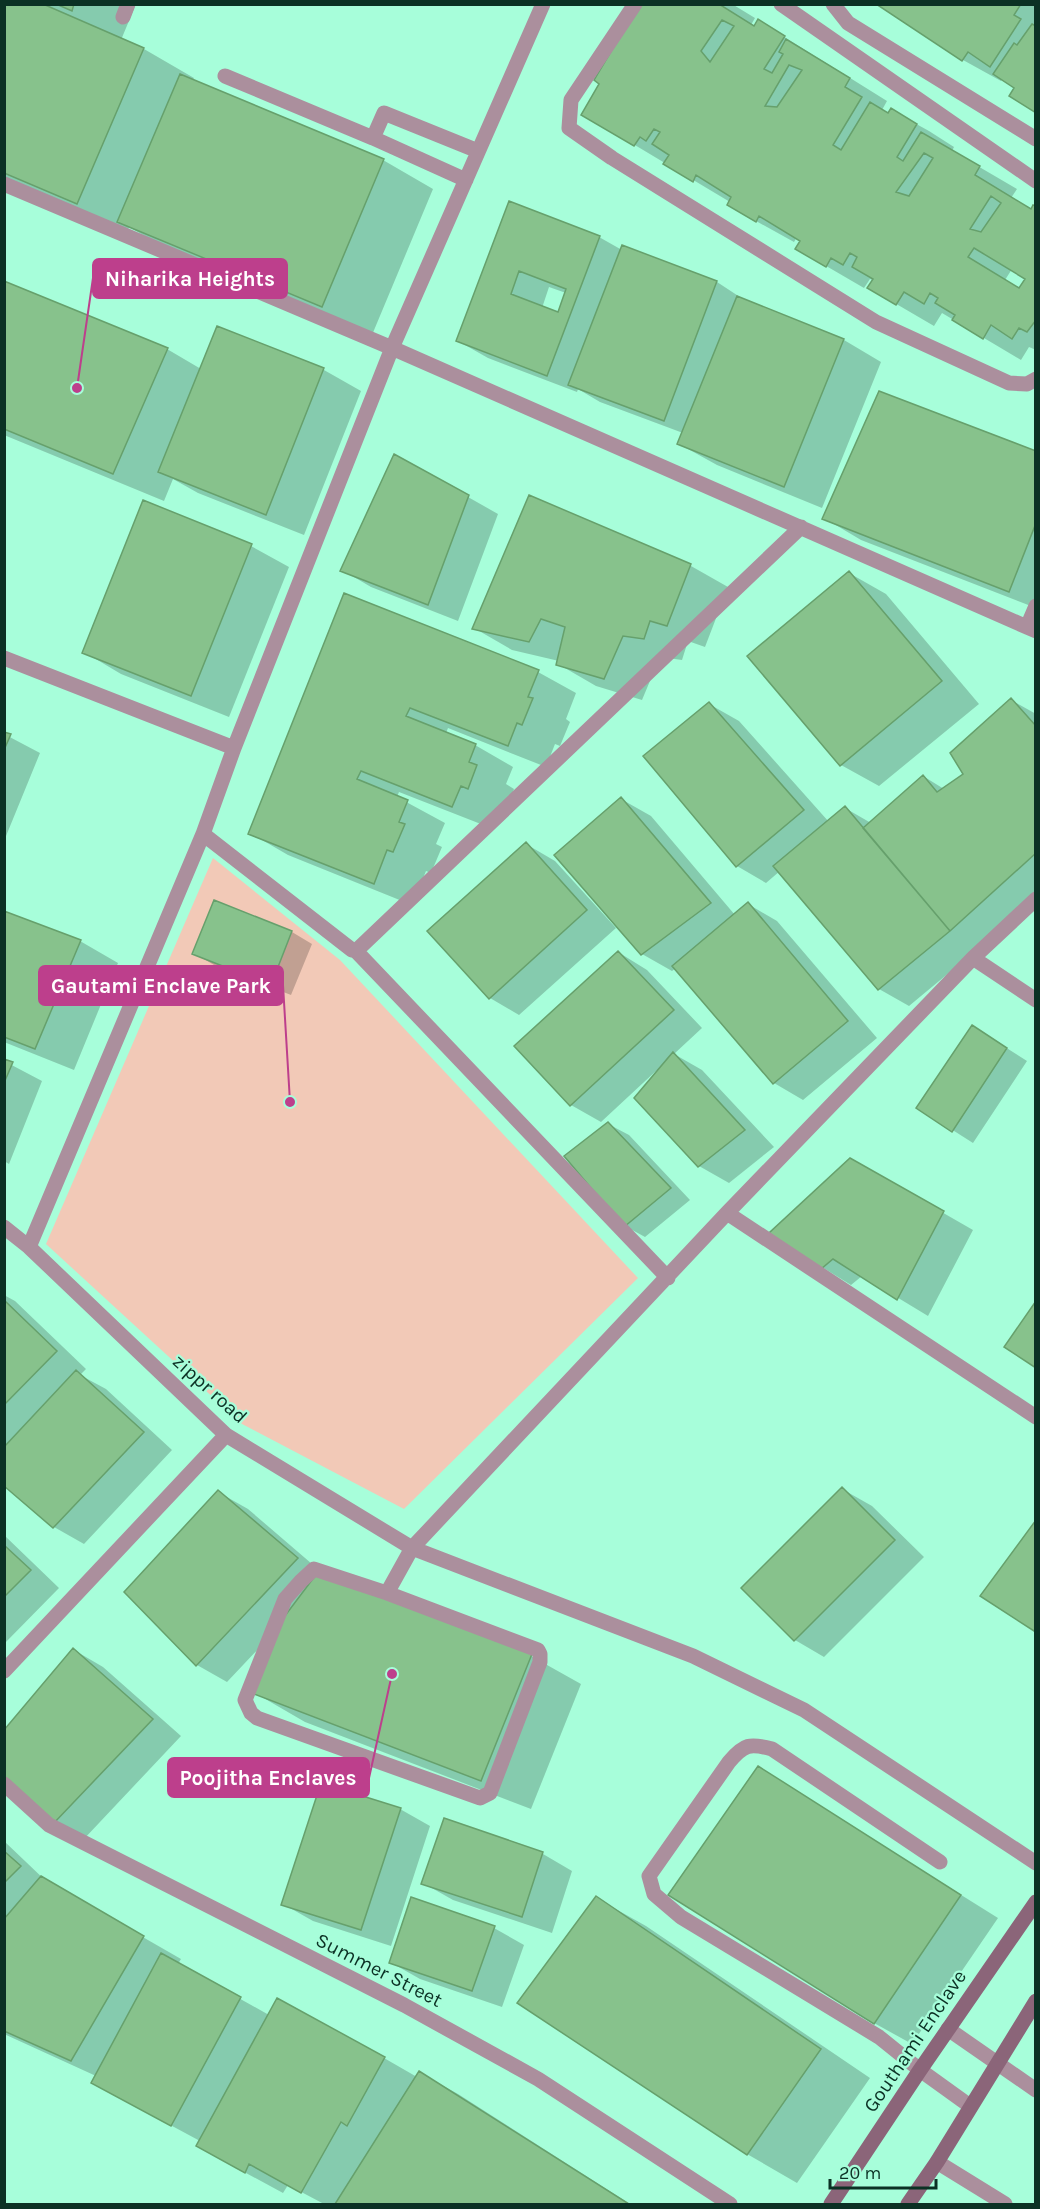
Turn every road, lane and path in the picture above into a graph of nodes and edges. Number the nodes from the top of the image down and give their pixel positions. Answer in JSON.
{"nodes":[{"id":1,"x":543,"y":4,"type":"edge"},
{"id":2,"x":635,"y":4,"type":"edge"},
{"id":3,"x":781,"y":4,"type":"edge"},
{"id":4,"x":833,"y":4,"type":"edge"},
{"id":5,"x":225,"y":76,"type":"dead end"},
{"id":6,"x":373,"y":138,"type":"junction"},
{"id":7,"x":1035,"y":139,"type":"edge"},
{"id":8,"x":478,"y":151,"type":"junction"},
{"id":9,"x":466,"y":180,"type":"junction"},
{"id":10,"x":1035,"y":181,"type":"edge"},
{"id":11,"x":4,"y":184,"type":"edge"},
{"id":12,"x":392,"y":348,"type":"junction"},
{"id":13,"x":1035,"y":379,"type":"edge"},
{"id":14,"x":801,"y":527,"type":"junction"},
{"id":15,"x":1035,"y":606,"type":"edge"},
{"id":16,"x":1031,"y":629,"type":"edge"},
{"id":17,"x":4,"y":658,"type":"edge"},
{"id":18,"x":234,"y":748,"type":"junction"},
{"id":19,"x":203,"y":834,"type":"junction"},
{"id":20,"x":1035,"y":899,"type":"edge"},
{"id":21,"x":356,"y":951,"type":"junction"},
{"id":22,"x":973,"y":958,"type":"junction"},
{"id":23,"x":1035,"y":1000,"type":"edge"},
{"id":24,"x":728,"y":1213,"type":"junction"},
{"id":25,"x":4,"y":1227,"type":"edge"},
{"id":26,"x":29,"y":1246,"type":"junction"},
{"id":27,"x":668,"y":1278,"type":"junction"},
{"id":28,"x":1035,"y":1417,"type":"edge"},
{"id":29,"x":226,"y":1435,"type":"junction"},
{"id":30,"x":412,"y":1548,"type":"junction"},
{"id":31,"x":387,"y":1593,"type":"junction"},
{"id":32,"x":4,"y":1671,"type":"edge"},
{"id":33,"x":4,"y":1784,"type":"edge"},
{"id":34,"x":940,"y":1862,"type":"dead end"},
{"id":35,"x":1035,"y":1863,"type":"edge"},
{"id":36,"x":1035,"y":1902,"type":"edge"},
{"id":37,"x":1035,"y":2001,"type":"edge"},
{"id":38,"x":948,"y":2029,"type":"junction"},
{"id":39,"x":997,"y":2063,"type":"junction"},
{"id":40,"x":920,"y":2070,"type":"junction"},
{"id":41,"x":1035,"y":2090,"type":"edge"},
{"id":42,"x":970,"y":2106,"type":"junction"},
{"id":43,"x":937,"y":2162,"type":"junction"},
{"id":44,"x":730,"y":2205,"type":"edge"},
{"id":45,"x":831,"y":2205,"type":"edge"},
{"id":46,"x":909,"y":2205,"type":"edge"},
{"id":47,"x":1005,"y":2205,"type":"edge"}],
"edges":[{"from":1,"to":8,"type":"street"},
{"from":2,"to":13,"type":"street"},
{"from":3,"to":10,"type":"street"},
{"from":4,"to":7,"type":"street"},
{"from":5,"to":6,"type":"street"},
{"from":6,"to":8,"type":"street"},
{"from":6,"to":9,"type":"street"},
{"from":8,"to":9,"type":"street"},
{"from":9,"to":12,"type":"street"},
{"from":11,"to":12,"type":"street"},
{"from":12,"to":14,"type":"street"},
{"from":12,"to":18,"type":"street"},
{"from":14,"to":16,"type":"street"},
{"from":14,"to":21,"type":"street"},
{"from":15,"to":16,"type":"street"},
{"from":17,"to":18,"type":"street"},
{"from":18,"to":19,"type":"street"},
{"from":19,"to":21,"type":"street"},
{"from":19,"to":26,"type":"street"},
{"from":20,"to":22,"type":"street"},
{"from":21,"to":27,"type":"street"},
{"from":22,"to":23,"type":"street"},
{"from":22,"to":24,"type":"street"},
{"from":24,"to":27,"type":"street"},
{"from":24,"to":28,"type":"street"},
{"from":25,"to":26,"type":"street","name":"zippr road"},
{"from":26,"to":29,"type":"street","name":"zippr road"},
{"from":27,"to":30,"type":"street"},
{"from":29,"to":30,"type":"street","name":"zippr road"},
{"from":29,"to":32,"type":"street"},
{"from":30,"to":31,"type":"street"},
{"from":30,"to":35,"type":"street","name":"zippr road"},
{"from":31,"to":31,"type":"street"},
{"from":33,"to":44,"type":"street","name":"Summer Street"},
{"from":34,"to":40,"type":"street"},
{"from":36,"to":38,"type":"street","name":"Gouthami Enclave"},
{"from":37,"to":39,"type":"street"},
{"from":38,"to":39,"type":"street"},
{"from":38,"to":40,"type":"street","name":"Gouthami Enclave"},
{"from":39,"to":41,"type":"street"},
{"from":39,"to":42,"type":"street"},
{"from":40,"to":42,"type":"street"},
{"from":40,"to":45,"type":"street","name":"Gouthami Enclave"},
{"from":42,"to":43,"type":"street"},
{"from":43,"to":46,"type":"street"},
{"from":43,"to":47,"type":"street"}]}
